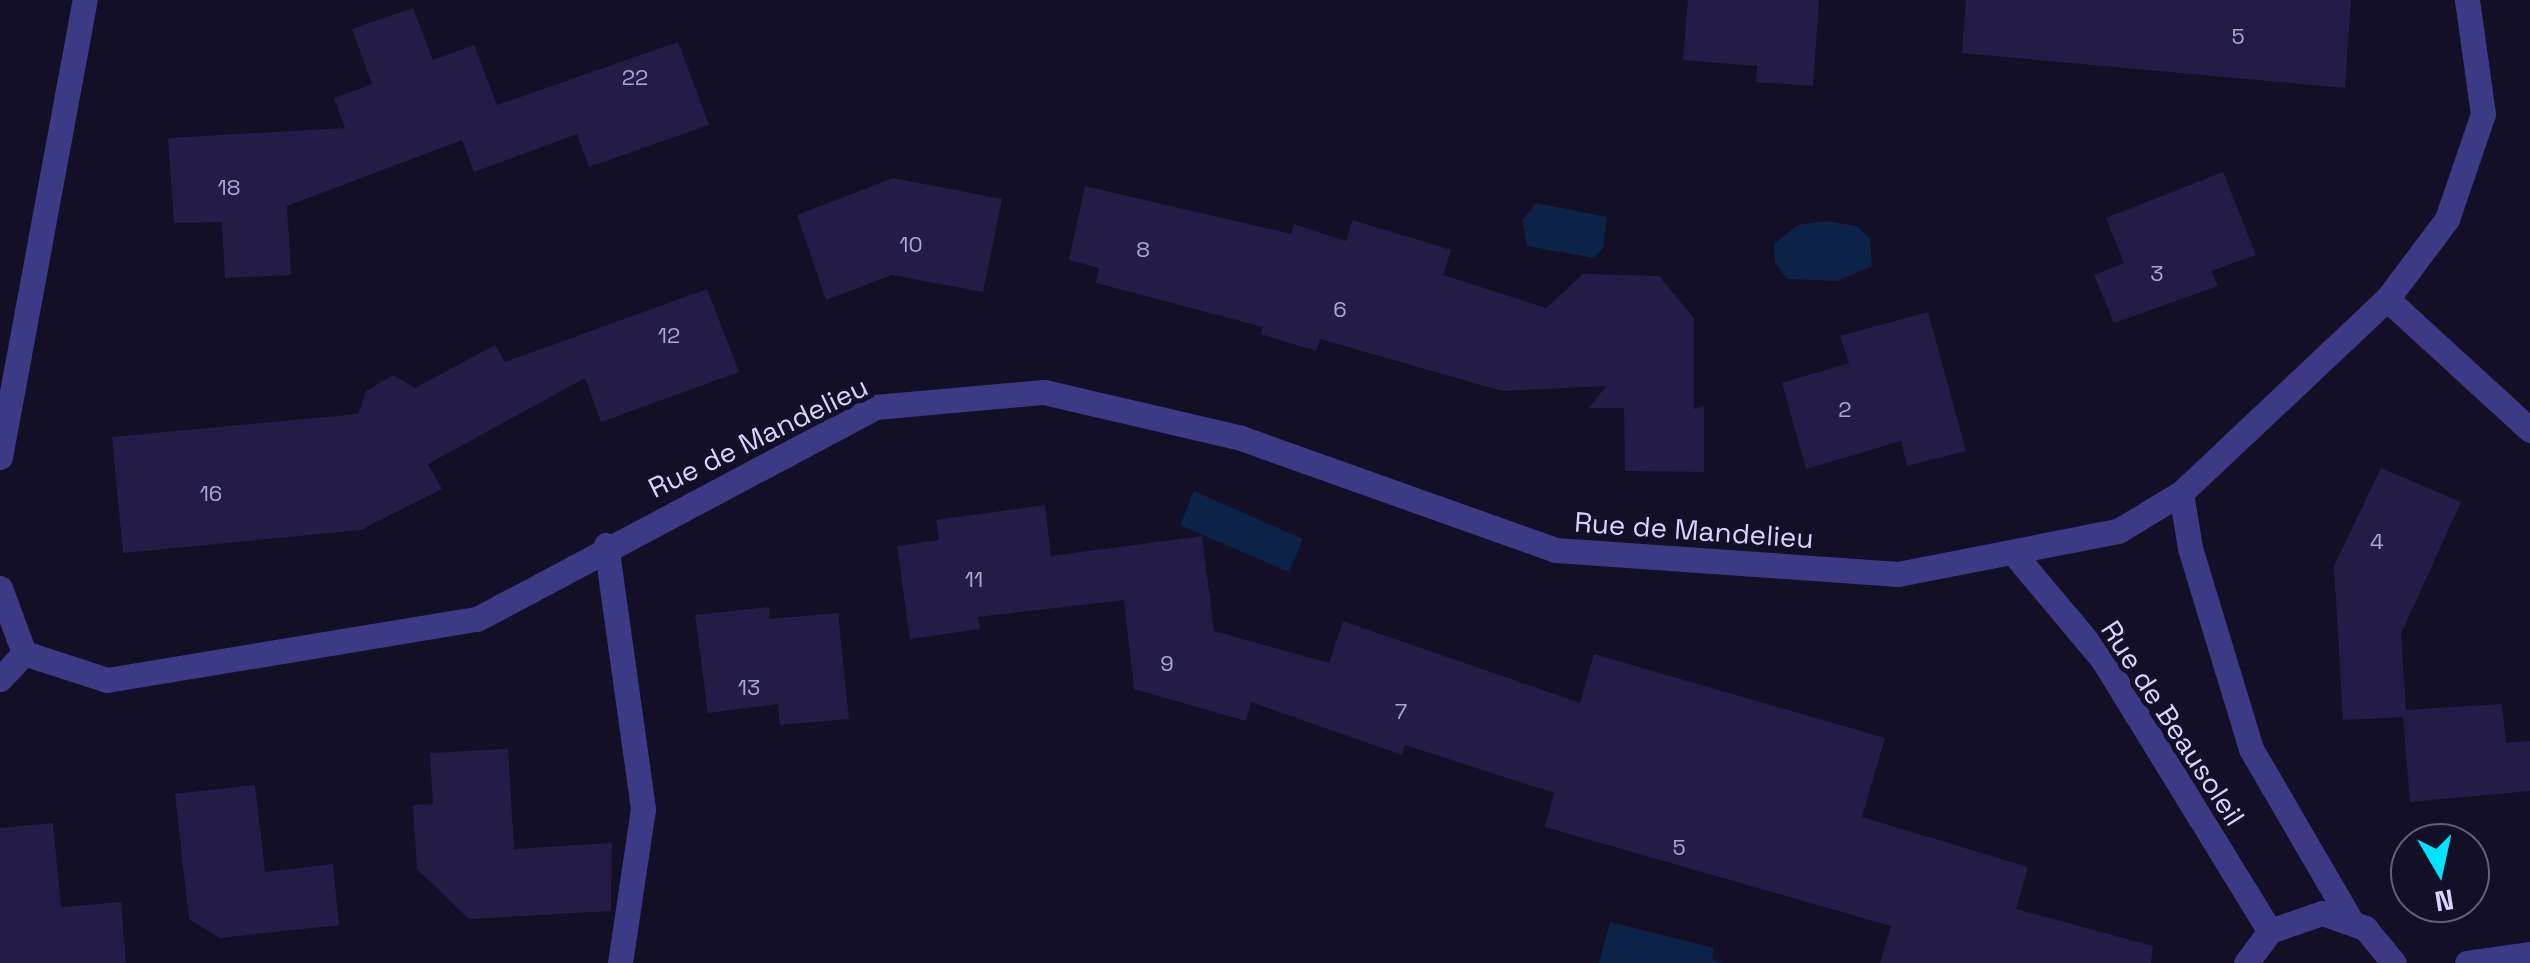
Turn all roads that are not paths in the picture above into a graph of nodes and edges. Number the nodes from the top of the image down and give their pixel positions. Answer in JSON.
{"nodes":[{"id":1,"x":85,"y":0,"type":"edge"},
{"id":2,"x":2467,"y":0,"type":"edge"},
{"id":3,"x":2386,"y":298,"type":"junction"},
{"id":4,"x":2530,"y":430,"type":"edge"},
{"id":5,"x":0,"y":457,"type":"edge"},
{"id":6,"x":2181,"y":493,"type":"junction"},
{"id":7,"x":606,"y":545,"type":"junction"},
{"id":8,"x":2015,"y":556,"type":"junction"},
{"id":9,"x":0,"y":588,"type":"edge"},
{"id":10,"x":24,"y":654,"type":"junction"},
{"id":11,"x":0,"y":678,"type":"edge"},
{"id":12,"x":2350,"y":919,"type":"junction"},
{"id":13,"x":2270,"y":930,"type":"junction"},
{"id":14,"x":2530,"y":954,"type":"edge"},
{"id":15,"x":620,"y":963,"type":"edge"},
{"id":16,"x":2246,"y":963,"type":"edge"},
{"id":17,"x":2394,"y":963,"type":"edge"},
{"id":18,"x":2467,"y":963,"type":"edge"}],
"edges":[{"from":1,"to":5,"type":"street"},
{"from":2,"to":3,"type":"street"},
{"from":3,"to":4,"type":"street"},
{"from":3,"to":6,"type":"street"},
{"from":6,"to":8,"type":"street"},
{"from":6,"to":12,"type":"street","name":"Rue de Beausoleil"},
{"from":7,"to":8,"type":"street","name":"Rue de Mandelieu"},
{"from":7,"to":10,"type":"street","name":"Rue de Mandelieu"},
{"from":7,"to":15,"type":"street"},
{"from":8,"to":13,"type":"street","name":"Rue de Beausoleil"},
{"from":9,"to":10,"type":"street"},
{"from":10,"to":11,"type":"street"},
{"from":12,"to":13,"type":"street"},
{"from":12,"to":17,"type":"street","name":"Rue de Beausoleil"},
{"from":13,"to":16,"type":"street"},
{"from":14,"to":18,"type":"street"}]}
